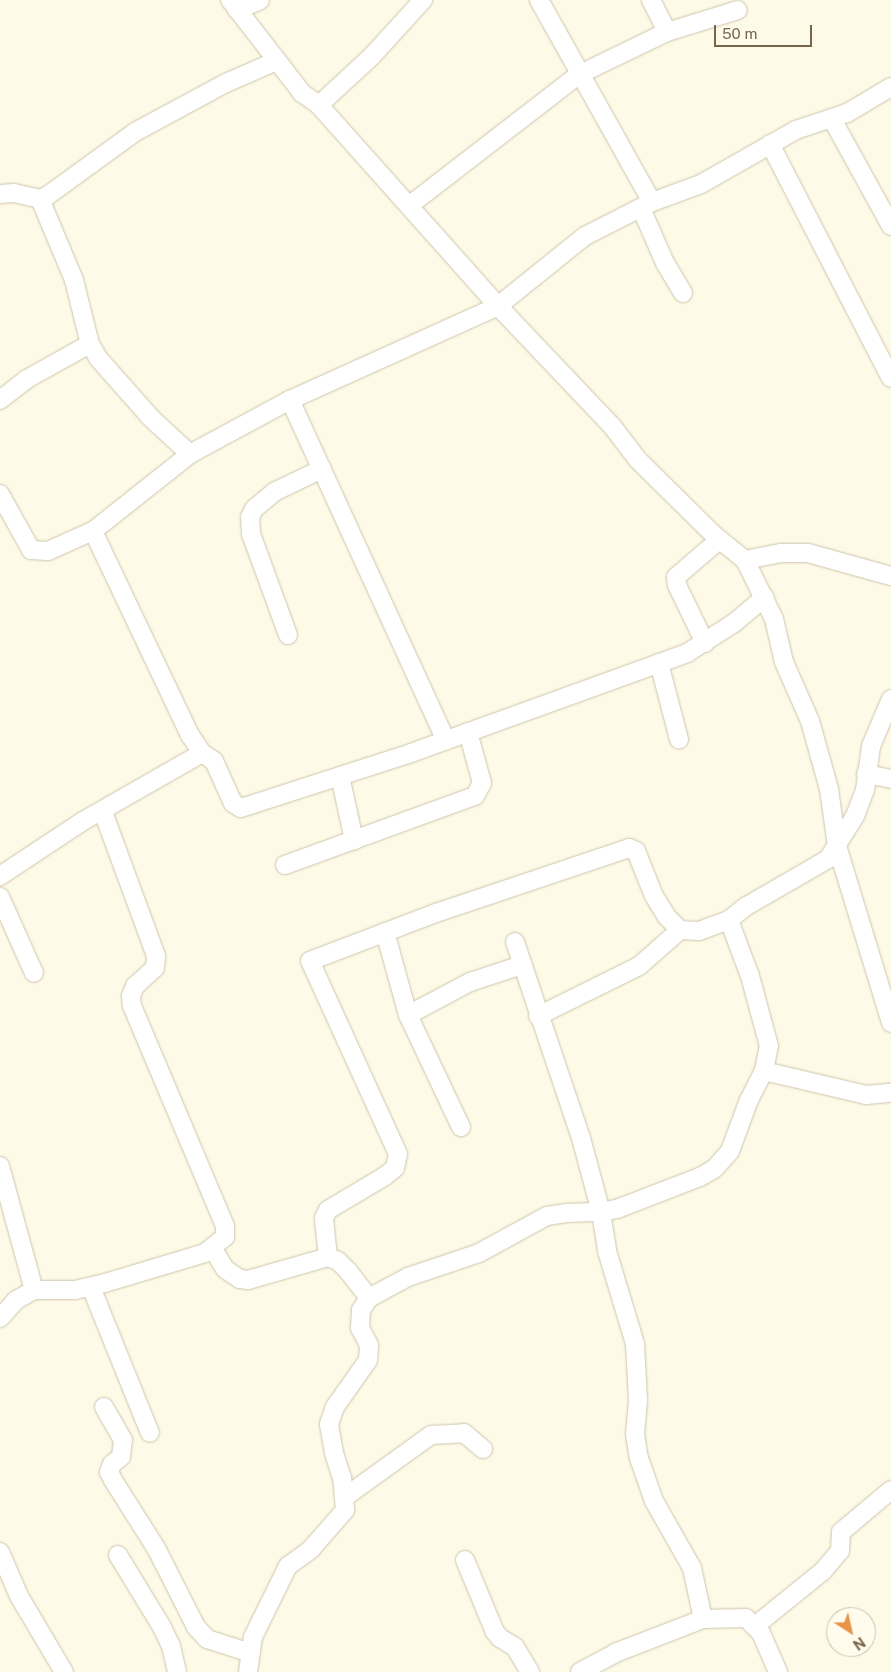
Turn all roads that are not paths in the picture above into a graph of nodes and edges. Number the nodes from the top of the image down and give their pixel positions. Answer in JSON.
{"nodes":[{"id":1,"x":260,"y":0,"type":"edge"},
{"id":2,"x":423,"y":0,"type":"edge"},
{"id":3,"x":539,"y":0,"type":"edge"},
{"id":4,"x":651,"y":0,"type":"edge"},
{"id":5,"x":234,"y":5,"type":"edge"},
{"id":6,"x":738,"y":10,"type":"dead end"},
{"id":7,"x":667,"y":32,"type":"junction"},
{"id":8,"x":276,"y":61,"type":"junction"},
{"id":9,"x":578,"y":75,"type":"junction"},
{"id":10,"x":891,"y":87,"type":"edge"},
{"id":11,"x":319,"y":105,"type":"junction"},
{"id":12,"x":832,"y":120,"type":"junction"},
{"id":13,"x":770,"y":144,"type":"junction"},
{"id":14,"x":0,"y":194,"type":"edge"},
{"id":15,"x":40,"y":199,"type":"junction"},
{"id":16,"x":410,"y":205,"type":"junction"},
{"id":17,"x":646,"y":205,"type":"junction"},
{"id":18,"x":891,"y":226,"type":"edge"},
{"id":19,"x":683,"y":293,"type":"dead end"},
{"id":20,"x":498,"y":306,"type":"junction"},
{"id":21,"x":90,"y":344,"type":"junction"},
{"id":22,"x":889,"y":367,"type":"edge"},
{"id":23,"x":0,"y":400,"type":"edge"},
{"id":24,"x":290,"y":400,"type":"junction"},
{"id":25,"x":190,"y":454,"type":"junction"},
{"id":26,"x":322,"y":469,"type":"junction"},
{"id":27,"x":0,"y":494,"type":"edge"},
{"id":28,"x":93,"y":531,"type":"junction"},
{"id":29,"x":719,"y":540,"type":"junction"},
{"id":30,"x":745,"y":560,"type":"junction"},
{"id":31,"x":891,"y":576,"type":"edge"},
{"id":32,"x":765,"y":597,"type":"junction"},
{"id":33,"x":288,"y":635,"type":"dead end"},
{"id":34,"x":705,"y":643,"type":"junction"},
{"id":35,"x":659,"y":663,"type":"junction"},
{"id":36,"x":891,"y":699,"type":"edge"},
{"id":37,"x":468,"y":732,"type":"junction"},
{"id":38,"x":446,"y":740,"type":"junction"},
{"id":39,"x":680,"y":740,"type":"dead end"},
{"id":40,"x":202,"y":754,"type":"junction"},
{"id":41,"x":866,"y":774,"type":"junction"},
{"id":42,"x":340,"y":776,"type":"junction"},
{"id":43,"x":891,"y":779,"type":"edge"},
{"id":44,"x":103,"y":812,"type":"junction"},
{"id":45,"x":354,"y":840,"type":"junction"},
{"id":46,"x":837,"y":846,"type":"junction"},
{"id":47,"x":284,"y":865,"type":"dead end"},
{"id":48,"x":0,"y":876,"type":"edge"},
{"id":49,"x":0,"y":897,"type":"edge"},
{"id":50,"x":729,"y":920,"type":"junction"},
{"id":51,"x":680,"y":930,"type":"junction"},
{"id":52,"x":385,"y":932,"type":"junction"},
{"id":53,"x":515,"y":942,"type":"dead end"},
{"id":54,"x":522,"y":965,"type":"junction"},
{"id":55,"x":34,"y":972,"type":"dead end"},
{"id":56,"x":408,"y":1015,"type":"junction"},
{"id":57,"x":538,"y":1016,"type":"junction"},
{"id":58,"x":891,"y":1024,"type":"edge"},
{"id":59,"x":764,"y":1072,"type":"junction"},
{"id":60,"x":891,"y":1093,"type":"edge"},
{"id":61,"x":461,"y":1127,"type":"dead end"},
{"id":62,"x":0,"y":1166,"type":"edge"},
{"id":63,"x":601,"y":1212,"type":"junction"},
{"id":64,"x":213,"y":1249,"type":"junction"},
{"id":65,"x":328,"y":1257,"type":"junction"},
{"id":66,"x":91,"y":1287,"type":"junction"},
{"id":67,"x":34,"y":1290,"type":"junction"},
{"id":68,"x":369,"y":1298,"type":"junction"},
{"id":69,"x":0,"y":1318,"type":"edge"},
{"id":70,"x":104,"y":1407,"type":"dead end"},
{"id":71,"x":150,"y":1433,"type":"dead end"},
{"id":72,"x":484,"y":1449,"type":"dead end"},
{"id":73,"x":891,"y":1490,"type":"edge"},
{"id":74,"x":345,"y":1497,"type":"junction"},
{"id":75,"x":0,"y":1552,"type":"edge"},
{"id":76,"x":118,"y":1556,"type":"dead end"},
{"id":77,"x":465,"y":1560,"type":"dead end"},
{"id":78,"x":703,"y":1619,"type":"junction"},
{"id":79,"x":755,"y":1626,"type":"junction"},
{"id":80,"x":251,"y":1653,"type":"junction"},
{"id":81,"x":64,"y":1672,"type":"edge"},
{"id":82,"x":178,"y":1672,"type":"edge"},
{"id":83,"x":248,"y":1672,"type":"edge"},
{"id":84,"x":530,"y":1672,"type":"edge"},
{"id":85,"x":580,"y":1672,"type":"edge"},
{"id":86,"x":778,"y":1672,"type":"edge"}],
"edges":[{"from":1,"to":5,"type":"street"},
{"from":2,"to":11,"type":"street"},
{"from":3,"to":9,"type":"street"},
{"from":4,"to":7,"type":"street"},
{"from":5,"to":8,"type":"street"},
{"from":6,"to":7,"type":"street"},
{"from":7,"to":9,"type":"street"},
{"from":8,"to":11,"type":"street"},
{"from":8,"to":15,"type":"street"},
{"from":9,"to":16,"type":"street"},
{"from":9,"to":17,"type":"street"},
{"from":10,"to":12,"type":"street"},
{"from":11,"to":16,"type":"street"},
{"from":12,"to":13,"type":"street"},
{"from":12,"to":18,"type":"street"},
{"from":13,"to":17,"type":"street"},
{"from":13,"to":22,"type":"street"},
{"from":14,"to":15,"type":"street"},
{"from":15,"to":21,"type":"street"},
{"from":16,"to":20,"type":"street"},
{"from":17,"to":19,"type":"street"},
{"from":17,"to":20,"type":"street"},
{"from":20,"to":24,"type":"street"},
{"from":20,"to":29,"type":"street"},
{"from":21,"to":23,"type":"street"},
{"from":21,"to":25,"type":"street"},
{"from":24,"to":25,"type":"street"},
{"from":24,"to":26,"type":"street"},
{"from":25,"to":28,"type":"street"},
{"from":26,"to":33,"type":"street"},
{"from":26,"to":38,"type":"street"},
{"from":27,"to":28,"type":"street"},
{"from":28,"to":40,"type":"street"},
{"from":29,"to":30,"type":"street"},
{"from":29,"to":34,"type":"street"},
{"from":30,"to":31,"type":"street"},
{"from":30,"to":32,"type":"street"},
{"from":32,"to":34,"type":"street"},
{"from":32,"to":46,"type":"street"},
{"from":34,"to":35,"type":"street"},
{"from":35,"to":37,"type":"street"},
{"from":35,"to":39,"type":"street"},
{"from":36,"to":41,"type":"street"},
{"from":37,"to":38,"type":"street"},
{"from":37,"to":45,"type":"street"},
{"from":38,"to":42,"type":"street"},
{"from":40,"to":42,"type":"street"},
{"from":40,"to":44,"type":"street"},
{"from":41,"to":43,"type":"street"},
{"from":41,"to":46,"type":"street"},
{"from":42,"to":45,"type":"street"},
{"from":44,"to":48,"type":"street"},
{"from":44,"to":64,"type":"street"},
{"from":45,"to":47,"type":"street"},
{"from":46,"to":50,"type":"street"},
{"from":46,"to":58,"type":"street"},
{"from":49,"to":55,"type":"street"},
{"from":50,"to":51,"type":"street"},
{"from":50,"to":59,"type":"street"},
{"from":51,"to":52,"type":"street"},
{"from":51,"to":57,"type":"street"},
{"from":52,"to":56,"type":"street"},
{"from":52,"to":65,"type":"street"},
{"from":53,"to":54,"type":"street"},
{"from":54,"to":56,"type":"street"},
{"from":54,"to":57,"type":"street"},
{"from":56,"to":61,"type":"street"},
{"from":57,"to":63,"type":"street"},
{"from":59,"to":60,"type":"street"},
{"from":59,"to":63,"type":"street"},
{"from":62,"to":67,"type":"street"},
{"from":63,"to":68,"type":"street"},
{"from":63,"to":78,"type":"street"},
{"from":64,"to":65,"type":"street"},
{"from":64,"to":66,"type":"street"},
{"from":65,"to":68,"type":"street"},
{"from":66,"to":67,"type":"street"},
{"from":66,"to":71,"type":"street"},
{"from":67,"to":69,"type":"street"},
{"from":68,"to":74,"type":"street"},
{"from":70,"to":80,"type":"street"},
{"from":72,"to":74,"type":"street"},
{"from":73,"to":79,"type":"street"},
{"from":74,"to":80,"type":"street"},
{"from":75,"to":81,"type":"street"},
{"from":76,"to":82,"type":"street"},
{"from":77,"to":84,"type":"street"},
{"from":78,"to":79,"type":"street"},
{"from":78,"to":85,"type":"street"},
{"from":79,"to":86,"type":"street"},
{"from":80,"to":83,"type":"street"}]}
